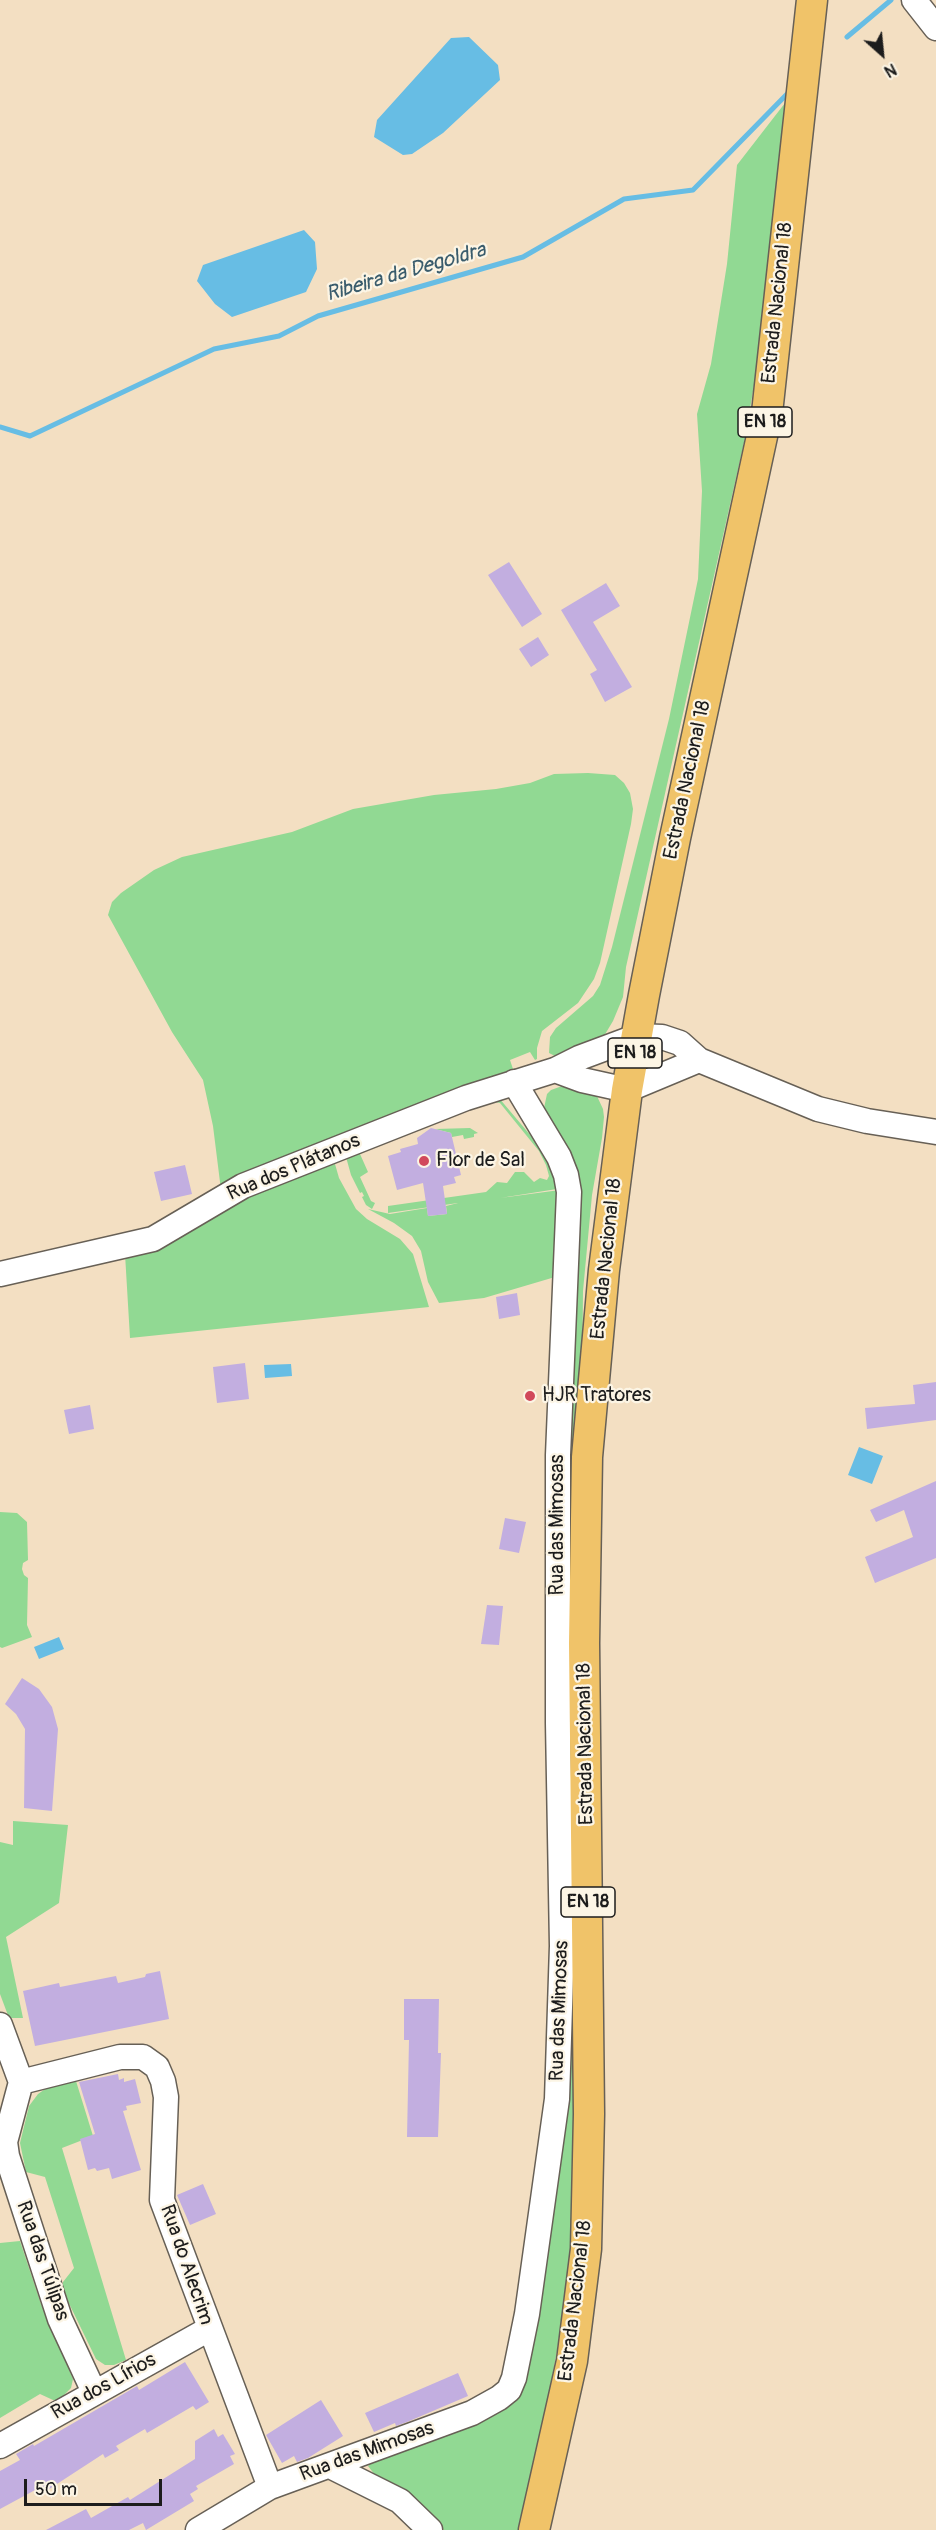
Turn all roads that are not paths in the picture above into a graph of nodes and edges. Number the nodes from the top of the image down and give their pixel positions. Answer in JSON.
{"nodes":[{"id":1,"x":812,"y":0,"type":"edge"},
{"id":2,"x":914,"y":0,"type":"edge"},
{"id":3,"x":936,"y":28,"type":"edge"},
{"id":4,"x":638,"y":1036,"type":"junction"},
{"id":5,"x":699,"y":1060,"type":"junction"},
{"id":6,"x":555,"y":1070,"type":"junction"},
{"id":7,"x":514,"y":1082,"type":"junction"},
{"id":8,"x":627,"y":1090,"type":"junction"},
{"id":9,"x":936,"y":1132,"type":"edge"},
{"id":10,"x":0,"y":1274,"type":"edge"},
{"id":11,"x":0,"y":2025,"type":"edge"},
{"id":12,"x":21,"y":2082,"type":"junction"},
{"id":13,"x":3,"y":2157,"type":"edge"},
{"id":14,"x":208,"y":2329,"type":"junction"},
{"id":15,"x":94,"y":2392,"type":"junction"},
{"id":16,"x":0,"y":2446,"type":"edge"},
{"id":17,"x":330,"y":2466,"type":"junction"},
{"id":18,"x":270,"y":2487,"type":"junction"},
{"id":19,"x":198,"y":2530,"type":"edge"},
{"id":20,"x":430,"y":2530,"type":"edge"},
{"id":21,"x":534,"y":2530,"type":"edge"}],
"edges":[{"from":1,"to":4,"type":"main road","name":"Estrada Nacional 18","number":"EN 18"},
{"from":2,"to":3,"type":"street"},
{"from":4,"to":5,"type":"street"},
{"from":4,"to":6,"type":"street","name":"Rua dos Plátanos"},
{"from":4,"to":8,"type":"main road","name":"Estrada Nacional 18","number":"EN 18"},
{"from":5,"to":8,"type":"street"},
{"from":5,"to":9,"type":"street"},
{"from":6,"to":7,"type":"street","name":"Rua dos Plátanos"},
{"from":6,"to":8,"type":"street"},
{"from":7,"to":10,"type":"street","name":"Rua dos Plátanos"},
{"from":7,"to":17,"type":"street","name":"Rua das Mimosas"},
{"from":8,"to":21,"type":"main road","name":"Estrada Nacional 18","number":"EN 18"},
{"from":11,"to":12,"type":"street"},
{"from":12,"to":13,"type":"street","name":"Rua das Túlipas"},
{"from":12,"to":14,"type":"street","name":"Rua do Alecrim"},
{"from":13,"to":15,"type":"street","name":"Rua das Túlipas"},
{"from":14,"to":15,"type":"street","name":"Rua dos Lírios"},
{"from":14,"to":18,"type":"street","name":"Rua do Alecrim"},
{"from":15,"to":16,"type":"street","name":"Rua dos Lírios"},
{"from":17,"to":18,"type":"street","name":"Rua das Mimosas"},
{"from":17,"to":20,"type":"street"},
{"from":18,"to":19,"type":"street","name":"Rua das Mimosas"}]}
